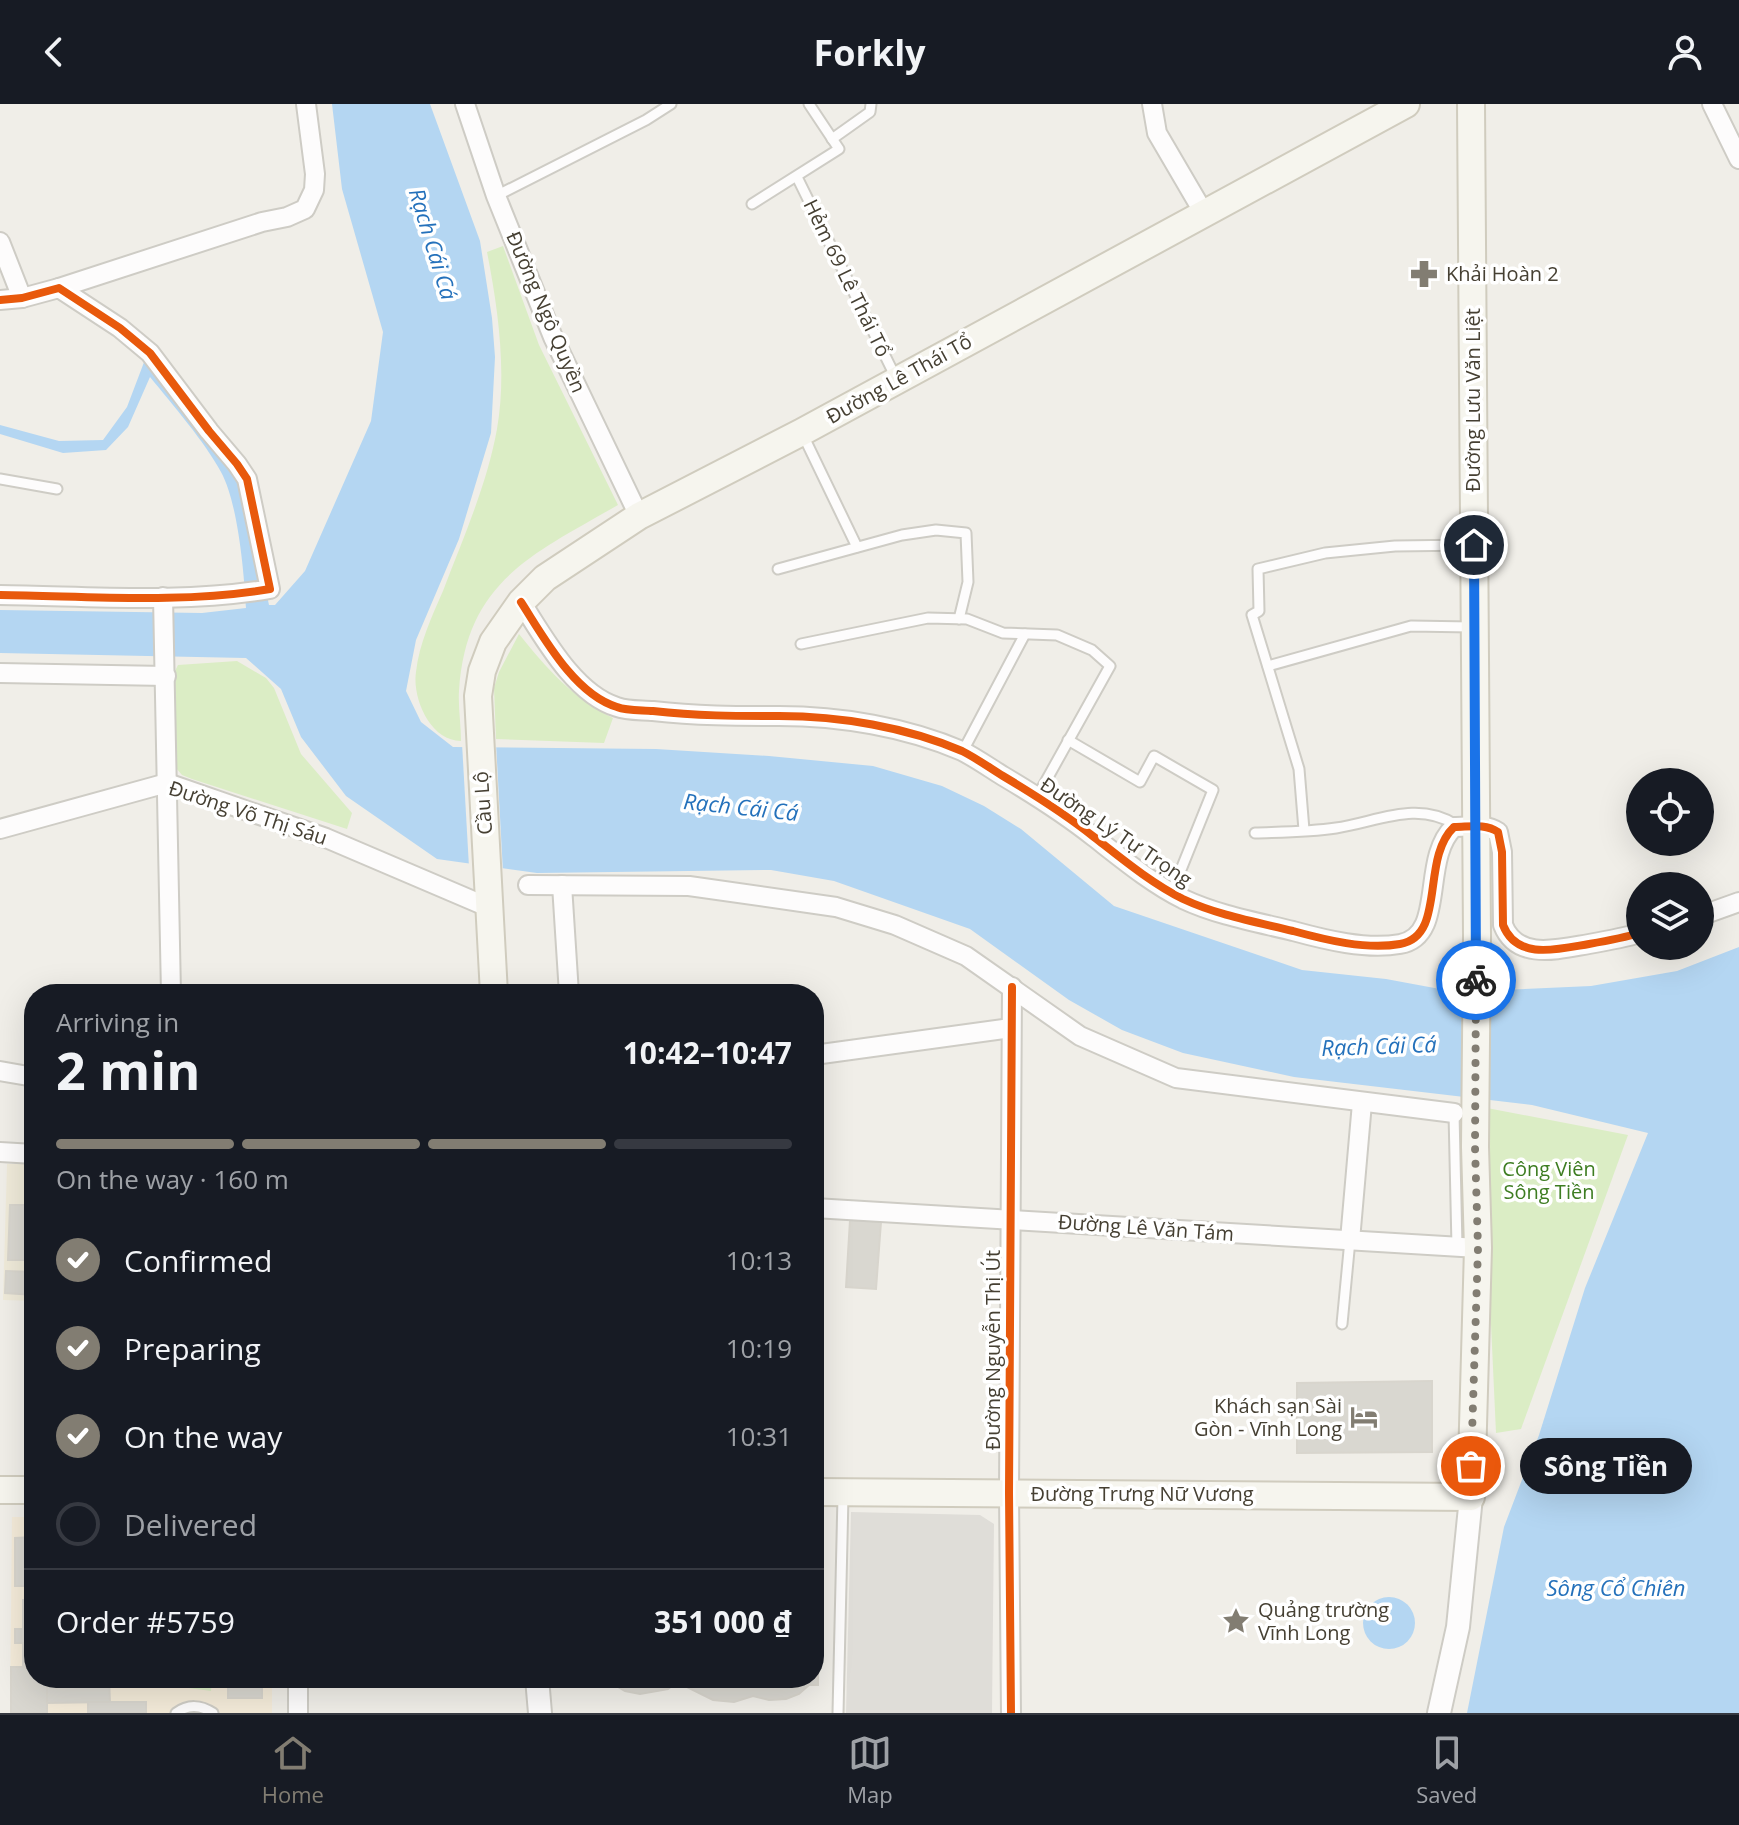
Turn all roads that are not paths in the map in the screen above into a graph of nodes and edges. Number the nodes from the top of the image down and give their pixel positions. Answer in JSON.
{"nodes":[{"id":1,"x":306,"y":104,"type":"edge"},
{"id":2,"x":465,"y":104,"type":"edge"},
{"id":3,"x":671,"y":104,"type":"edge"},
{"id":4,"x":809,"y":104,"type":"edge"},
{"id":5,"x":871,"y":104,"type":"edge"},
{"id":6,"x":1152,"y":104,"type":"edge"},
{"id":7,"x":1406,"y":104,"type":"edge"},
{"id":8,"x":1471,"y":104,"type":"edge"},
{"id":9,"x":1712,"y":104,"type":"edge"},
{"id":10,"x":832,"y":139,"type":"junction"},
{"id":11,"x":1739,"y":159,"type":"edge"},
{"id":12,"x":797,"y":177,"type":"junction"},
{"id":13,"x":496,"y":196,"type":"junction"},
{"id":14,"x":752,"y":204,"type":"dead end"},
{"id":15,"x":1205,"y":215,"type":"junction"},
{"id":16,"x":0,"y":242,"type":"edge"},
{"id":17,"x":59,"y":288,"type":"junction"},
{"id":18,"x":11,"y":299,"type":"edge"},
{"id":19,"x":897,"y":379,"type":"junction"},
{"id":20,"x":802,"y":432,"type":"junction"},
{"id":21,"x":0,"y":479,"type":"edge"},
{"id":22,"x":57,"y":489,"type":"dead end"},
{"id":23,"x":639,"y":516,"type":"junction"},
{"id":24,"x":1474,"y":545,"type":"junction"},
{"id":25,"x":857,"y":547,"type":"junction"},
{"id":26,"x":778,"y":569,"type":"dead end"},
{"id":27,"x":0,"y":595,"type":"edge"},
{"id":28,"x":521,"y":602,"type":"junction"},
{"id":29,"x":163,"y":603,"type":"junction"},
{"id":30,"x":959,"y":619,"type":"junction"},
{"id":31,"x":1474,"y":627,"type":"junction"},
{"id":32,"x":1025,"y":634,"type":"junction"},
{"id":33,"x":801,"y":644,"type":"dead end"},
{"id":34,"x":1268,"y":666,"type":"junction"},
{"id":35,"x":165,"y":672,"type":"junction"},
{"id":36,"x":0,"y":673,"type":"edge"},
{"id":37,"x":478,"y":726,"type":"joint"},
{"id":38,"x":1068,"y":740,"type":"junction"},
{"id":39,"x":963,"y":752,"type":"junction"},
{"id":40,"x":167,"y":783,"type":"junction"},
{"id":41,"x":1037,"y":797,"type":"junction"},
{"id":42,"x":1467,"y":826,"type":"junction"},
{"id":43,"x":0,"y":829,"type":"edge"},
{"id":44,"x":1304,"y":830,"type":"junction"},
{"id":45,"x":1255,"y":833,"type":"dead end"},
{"id":46,"x":528,"y":885,"type":"dead end"},
{"id":47,"x":562,"y":885,"type":"junction"},
{"id":48,"x":1172,"y":892,"type":"junction"},
{"id":49,"x":1739,"y":902,"type":"edge"},
{"id":50,"x":490,"y":908,"type":"junction"},
{"id":51,"x":1714,"y":911,"type":"edge"},
{"id":52,"x":1626,"y":936,"type":"edge"},
{"id":53,"x":171,"y":984,"type":"edge"},
{"id":54,"x":494,"y":984,"type":"edge"},
{"id":55,"x":568,"y":984,"type":"edge"},
{"id":56,"x":1012,"y":987,"type":"junction"},
{"id":57,"x":1011,"y":1028,"type":"junction"},
{"id":58,"x":824,"y":1054,"type":"edge"},
{"id":59,"x":0,"y":1071,"type":"edge"},
{"id":60,"x":24,"y":1075,"type":"edge"},
{"id":61,"x":1362,"y":1103,"type":"junction"},
{"id":62,"x":1454,"y":1113,"type":"joint"},
{"id":63,"x":0,"y":1152,"type":"edge"},
{"id":64,"x":24,"y":1153,"type":"edge"},
{"id":65,"x":824,"y":1209,"type":"edge"},
{"id":66,"x":1009,"y":1219,"type":"junction"},
{"id":67,"x":1350,"y":1240,"type":"junction"},
{"id":68,"x":1468,"y":1247,"type":"junction"},
{"id":69,"x":1342,"y":1324,"type":"dead end"},
{"id":70,"x":0,"y":1490,"type":"edge"},
{"id":71,"x":24,"y":1490,"type":"edge"},
{"id":72,"x":824,"y":1492,"type":"edge"},
{"id":73,"x":843,"y":1492,"type":"junction"},
{"id":74,"x":1009,"y":1493,"type":"junction"},
{"id":75,"x":1471,"y":1497,"type":"junction"},
{"id":76,"x":298,"y":1688,"type":"edge"},
{"id":77,"x":538,"y":1688,"type":"edge"},
{"id":78,"x":176,"y":1713,"type":"edge"},
{"id":79,"x":213,"y":1713,"type":"edge"},
{"id":80,"x":298,"y":1713,"type":"edge"},
{"id":81,"x":540,"y":1713,"type":"edge"},
{"id":82,"x":838,"y":1713,"type":"edge"},
{"id":83,"x":1011,"y":1713,"type":"edge"},
{"id":84,"x":1439,"y":1713,"type":"edge"}],
"edges":[{"from":1,"to":17,"type":"street"},
{"from":2,"to":13,"type":"street","name":"Đường Ngô Quyền"},
{"from":3,"to":13,"type":"lane"},
{"from":4,"to":10,"type":"lane"},
{"from":5,"to":10,"type":"lane","name":"Hẻm 69 Lê Thái Tổ"},
{"from":6,"to":15,"type":"street"},
{"from":7,"to":15,"type":"main road","name":"Đường Lê Thái Tổ"},
{"from":8,"to":24,"type":"main road","name":"Đường Lưu Văn Liệt"},
{"from":9,"to":11,"type":"street"},
{"from":10,"to":12,"type":"lane","name":"Hẻm 69 Lê Thái Tổ"},
{"from":12,"to":14,"type":"lane","name":"Hẻm 69 Lê Thái Tổ"},
{"from":12,"to":19,"type":"lane","name":"Hẻm 69 Lê Thái Tổ"},
{"from":13,"to":23,"type":"street","name":"Đường Ngô Quyền"},
{"from":15,"to":19,"type":"main road","name":"Đường Lê Thái Tổ"},
{"from":16,"to":18,"type":"street"},
{"from":17,"to":18,"type":"street"},
{"from":17,"to":29,"type":"street"},
{"from":19,"to":20,"type":"main road","name":"Đường Lê Thái Tổ"},
{"from":20,"to":23,"type":"main road","name":"Đường Lê Thái Tổ"},
{"from":20,"to":25,"type":"lane"},
{"from":21,"to":22,"type":"lane"},
{"from":23,"to":28,"type":"main road","name":"Đường Lê Thái Tổ"},
{"from":24,"to":31,"type":"main road","name":"Đường Lưu Văn Liệt"},
{"from":24,"to":34,"type":"lane"},
{"from":25,"to":26,"type":"lane"},
{"from":25,"to":30,"type":"lane"},
{"from":27,"to":29,"type":"street"},
{"from":28,"to":37,"type":"main road","name":"Đường Lê Thái Tổ"},
{"from":28,"to":39,"type":"street","name":"Đường Lý Tự Trọng"},
{"from":29,"to":35,"type":"street"},
{"from":30,"to":32,"type":"lane"},
{"from":30,"to":33,"type":"lane"},
{"from":31,"to":34,"type":"lane"},
{"from":31,"to":42,"type":"main road","name":"Đường Lưu Văn Liệt"},
{"from":32,"to":38,"type":"lane"},
{"from":32,"to":39,"type":"lane"},
{"from":34,"to":44,"type":"lane"},
{"from":35,"to":36,"type":"street"},
{"from":35,"to":40,"type":"street"},
{"from":37,"to":50,"type":"main road","name":"Cầu Lộ"},
{"from":38,"to":41,"type":"lane"},
{"from":38,"to":48,"type":"lane"},
{"from":39,"to":41,"type":"street","name":"Đường Lý Tự Trọng"},
{"from":40,"to":43,"type":"street","name":"Đường Võ Thị Sáu"},
{"from":40,"to":50,"type":"street","name":"Đường Võ Thị Sáu"},
{"from":40,"to":53,"type":"street"},
{"from":41,"to":48,"type":"street","name":"Đường Lý Tự Trọng"},
{"from":42,"to":44,"type":"lane"},
{"from":42,"to":48,"type":"street","name":"Đường Lý Tự Trọng"},
{"from":42,"to":52,"type":"street"},
{"from":42,"to":68,"type":"main road","name":"Đường Lưu Văn Liệt"},
{"from":44,"to":45,"type":"lane"},
{"from":46,"to":47,"type":"street"},
{"from":47,"to":55,"type":"street"},
{"from":47,"to":56,"type":"street"},
{"from":49,"to":51,"type":"street"},
{"from":50,"to":54,"type":"main road","name":"Cầu Lộ"},
{"from":56,"to":57,"type":"street","name":"Đường Nguyễn Thị Út"},
{"from":56,"to":61,"type":"street"},
{"from":57,"to":58,"type":"street"},
{"from":57,"to":66,"type":"street","name":"Đường Nguyễn Thị Út"},
{"from":59,"to":60,"type":"street"},
{"from":61,"to":62,"type":"street"},
{"from":61,"to":67,"type":"street"},
{"from":62,"to":68,"type":"lane"},
{"from":63,"to":64,"type":"street"},
{"from":65,"to":66,"type":"street","name":"Đường Lê Văn Tám"},
{"from":66,"to":67,"type":"street","name":"Đường Lê Văn Tám"},
{"from":66,"to":74,"type":"street","name":"Đường Nguyễn Thị Út"},
{"from":67,"to":68,"type":"street","name":"Đường Lê Văn Tám"},
{"from":67,"to":69,"type":"lane"},
{"from":68,"to":75,"type":"main road","name":"Đường Lưu Văn Liệt"},
{"from":70,"to":71,"type":"main road"},
{"from":72,"to":73,"type":"main road","name":"Đường Trưng Nữ Vương"},
{"from":73,"to":74,"type":"main road","name":"Đường Trưng Nữ Vương"},
{"from":73,"to":82,"type":"lane"},
{"from":74,"to":75,"type":"main road","name":"Đường Trưng Nữ Vương"},
{"from":74,"to":83,"type":"street","name":"Đường Nguyễn Thị Út"},
{"from":75,"to":84,"type":"street"},
{"from":76,"to":80,"type":"street"},
{"from":77,"to":81,"type":"street"},
{"from":78,"to":79,"type":"lane"}]}
